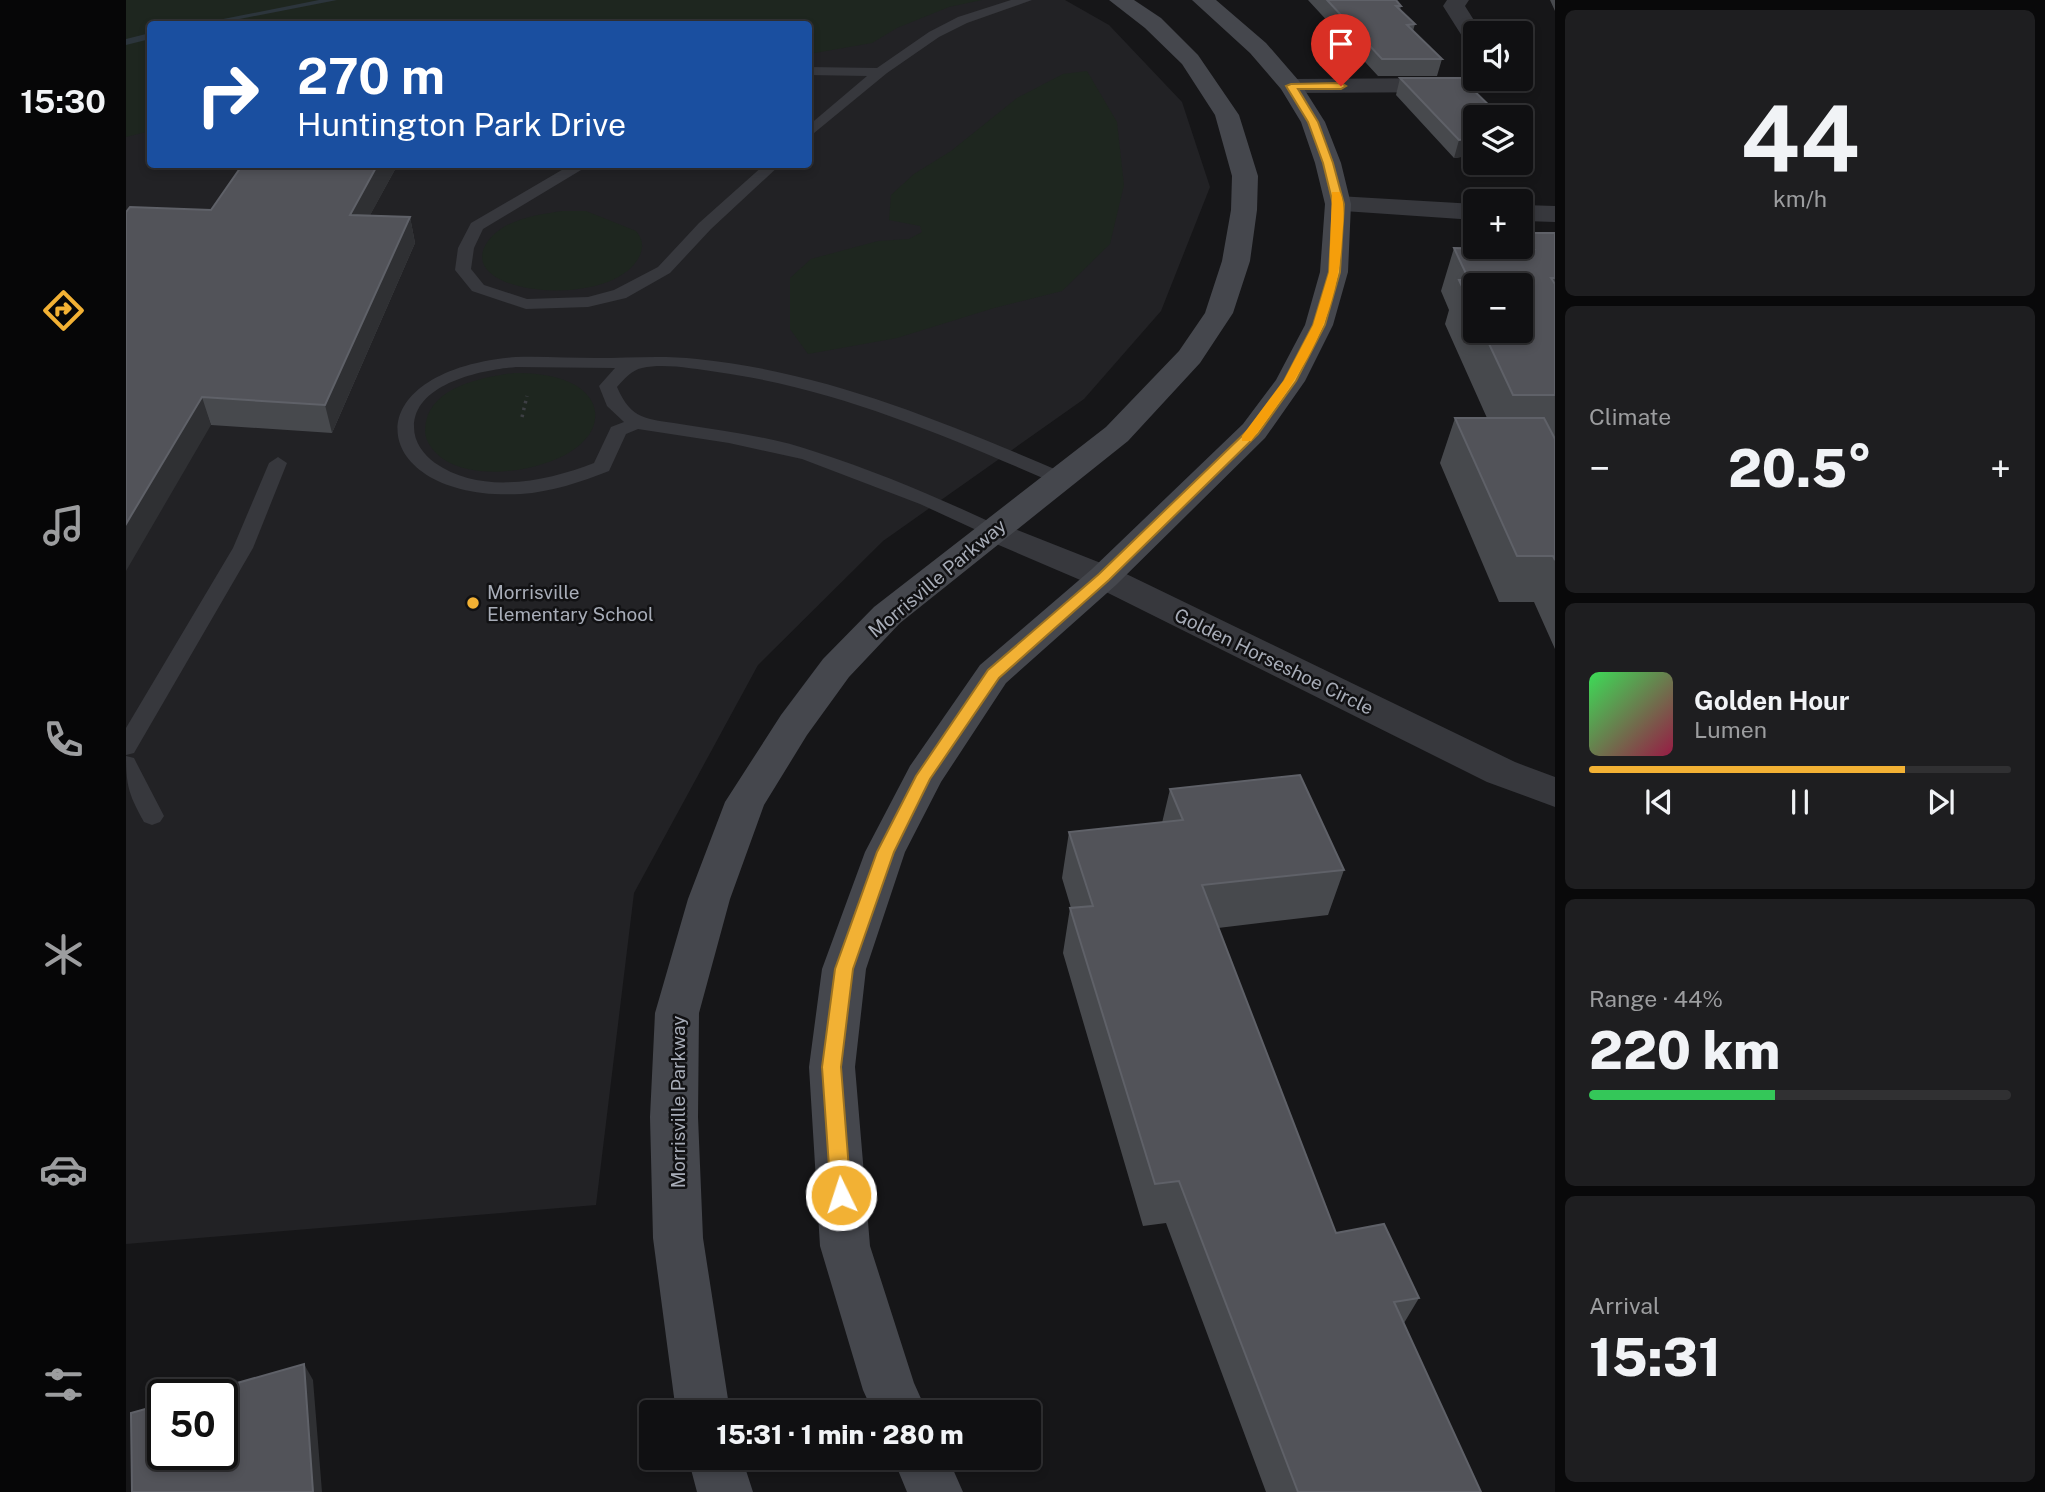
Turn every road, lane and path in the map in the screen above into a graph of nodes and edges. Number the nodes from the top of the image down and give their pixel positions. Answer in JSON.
{"nodes":[{"id":1,"x":1026,"y":0,"type":"edge"},
{"id":2,"x":1119,"y":0,"type":"edge"},
{"id":3,"x":1203,"y":0,"type":"edge"},
{"id":4,"x":1458,"y":0,"type":"edge"},
{"id":5,"x":1464,"y":21,"type":"edge"},
{"id":6,"x":812,"y":71,"type":"edge"},
{"id":7,"x":880,"y":72,"type":"junction"},
{"id":8,"x":1463,"y":85,"type":"edge"},
{"id":9,"x":1291,"y":86,"type":"junction"},
{"id":10,"x":812,"y":131,"type":"edge"},
{"id":11,"x":576,"y":168,"type":"edge"},
{"id":12,"x":770,"y":168,"type":"edge"},
{"id":13,"x":1338,"y":204,"type":"junction"},
{"id":14,"x":1463,"y":211,"type":"edge"},
{"id":15,"x":1533,"y":213,"type":"edge"},
{"id":16,"x":1555,"y":214,"type":"edge"},
{"id":17,"x":635,"y":364,"type":"junction"},
{"id":18,"x":636,"y":423,"type":"junction"},
{"id":19,"x":278,"y":463,"type":"dead end"},
{"id":20,"x":1059,"y":478,"type":"junction"},
{"id":21,"x":992,"y":530,"type":"junction"},
{"id":22,"x":1104,"y":577,"type":"junction"},
{"id":23,"x":126,"y":747,"type":"edge"},
{"id":24,"x":126,"y":764,"type":"edge"},
{"id":25,"x":1555,"y":792,"type":"edge"},
{"id":26,"x":152,"y":816,"type":"dead end"},
{"id":27,"x":701,"y":1400,"type":"edge"},
{"id":28,"x":895,"y":1400,"type":"edge"},
{"id":29,"x":719,"y":1470,"type":"edge"},
{"id":30,"x":925,"y":1470,"type":"edge"},
{"id":31,"x":726,"y":1492,"type":"edge"},
{"id":32,"x":935,"y":1492,"type":"edge"}],
"edges":[{"from":1,"to":7,"type":"lane"},
{"from":2,"to":20,"type":"main road","name":"Morrisville Parkway"},
{"from":3,"to":9,"type":"main road"},
{"from":4,"to":5,"type":"street"},
{"from":6,"to":7,"type":"lane"},
{"from":7,"to":10,"type":"lane"},
{"from":8,"to":9,"type":"street"},
{"from":9,"to":13,"type":"main road"},
{"from":11,"to":12,"type":"lane"},
{"from":13,"to":14,"type":"street"},
{"from":13,"to":22,"type":"main road"},
{"from":15,"to":16,"type":"street"},
{"from":17,"to":18,"type":"lane"},
{"from":17,"to":18,"type":"lane"},
{"from":17,"to":20,"type":"lane"},
{"from":18,"to":21,"type":"lane"},
{"from":19,"to":23,"type":"lane"},
{"from":20,"to":21,"type":"main road","name":"Morrisville Parkway"},
{"from":21,"to":22,"type":"street","name":"Golden Horseshoe Circle"},
{"from":21,"to":27,"type":"main road","name":"Morrisville Parkway"},
{"from":22,"to":25,"type":"street","name":"Golden Horseshoe Circle"},
{"from":22,"to":28,"type":"main road"},
{"from":24,"to":26,"type":"lane"},
{"from":29,"to":31,"type":"main road"},
{"from":30,"to":32,"type":"main road"}]}
